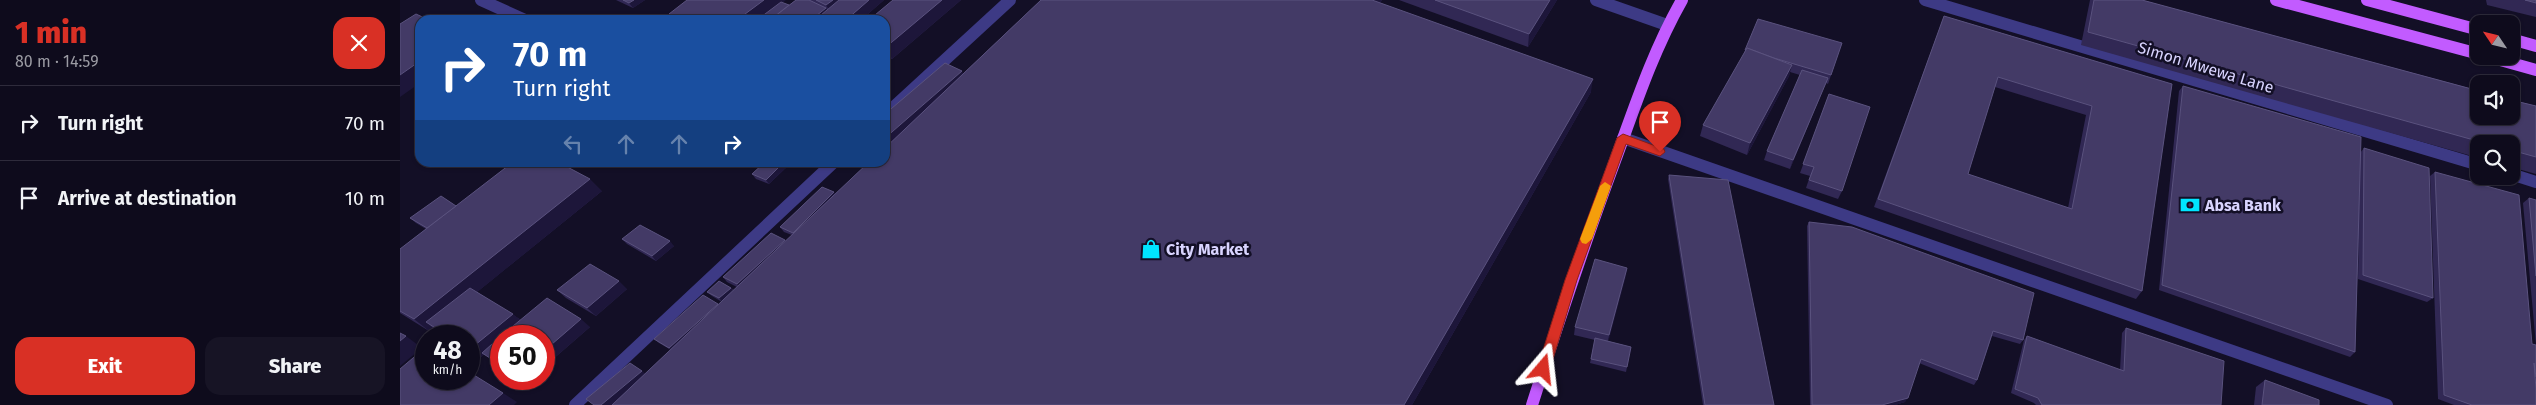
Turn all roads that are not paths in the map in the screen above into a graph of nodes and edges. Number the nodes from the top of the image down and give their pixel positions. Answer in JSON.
{"nodes":[{"id":1,"x":481,"y":0,"type":"edge"},
{"id":2,"x":1010,"y":0,"type":"edge"},
{"id":3,"x":1596,"y":0,"type":"edge"},
{"id":4,"x":1682,"y":0,"type":"edge"},
{"id":5,"x":1924,"y":0,"type":"edge"},
{"id":6,"x":2276,"y":0,"type":"edge"},
{"id":7,"x":2366,"y":0,"type":"edge"},
{"id":8,"x":514,"y":15,"type":"edge"},
{"id":9,"x":1667,"y":25,"type":"junction"},
{"id":10,"x":2470,"y":28,"type":"edge"},
{"id":11,"x":2520,"y":42,"type":"edge"},
{"id":12,"x":2536,"y":46,"type":"edge"},
{"id":13,"x":2470,"y":52,"type":"edge"},
{"id":14,"x":2518,"y":65,"type":"edge"},
{"id":15,"x":2536,"y":70,"type":"edge"},
{"id":16,"x":890,"y":110,"type":"edge"},
{"id":17,"x":1623,"y":138,"type":"junction"},
{"id":18,"x":2470,"y":162,"type":"edge"},
{"id":19,"x":829,"y":167,"type":"edge"},
{"id":20,"x":2520,"y":177,"type":"edge"},
{"id":21,"x":2536,"y":182,"type":"edge"},
{"id":22,"x":575,"y":405,"type":"edge"},
{"id":23,"x":1532,"y":405,"type":"edge"},
{"id":24,"x":2387,"y":405,"type":"edge"}],
"edges":[{"from":1,"to":8,"type":"street"},
{"from":2,"to":16,"type":"street"},
{"from":3,"to":9,"type":"street"},
{"from":4,"to":9,"type":"main road"},
{"from":5,"to":18,"type":"street","name":"Simon Mwewa Lane"},
{"from":6,"to":13,"type":"main road"},
{"from":7,"to":10,"type":"main road"},
{"from":9,"to":17,"type":"main road"},
{"from":11,"to":12,"type":"main road"},
{"from":14,"to":15,"type":"main road"},
{"from":17,"to":23,"type":"main road"},
{"from":17,"to":24,"type":"street"},
{"from":19,"to":22,"type":"street"},
{"from":20,"to":21,"type":"street"}]}
